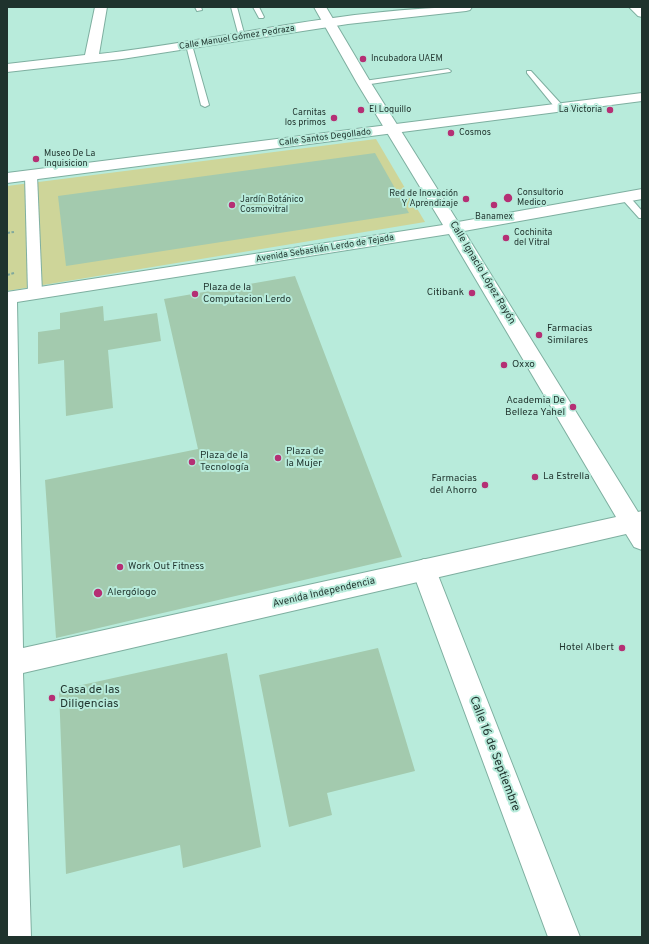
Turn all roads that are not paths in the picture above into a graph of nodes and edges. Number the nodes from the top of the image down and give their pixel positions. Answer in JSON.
{"nodes":[{"id":1,"x":101,"y":7,"type":"edge"},
{"id":2,"x":234,"y":7,"type":"edge"},
{"id":3,"x":256,"y":7,"type":"edge"},
{"id":4,"x":320,"y":7,"type":"edge"},
{"id":5,"x":466,"y":7,"type":"edge"},
{"id":6,"x":635,"y":7,"type":"edge"},
{"id":7,"x":642,"y":13,"type":"edge"},
{"id":8,"x":261,"y":17,"type":"dead end"},
{"id":9,"x":328,"y":23,"type":"junction"},
{"id":10,"x":242,"y":38,"type":"junction"},
{"id":11,"x":189,"y":45,"type":"junction"},
{"id":12,"x":91,"y":59,"type":"junction"},
{"id":13,"x":7,"y":68,"type":"edge"},
{"id":14,"x":448,"y":71,"type":"dead end"},
{"id":15,"x":529,"y":72,"type":"dead end"},
{"id":16,"x":364,"y":83,"type":"junction"},
{"id":17,"x":642,"y":96,"type":"edge"},
{"id":18,"x":205,"y":105,"type":"dead end"},
{"id":19,"x":560,"y":108,"type":"junction"},
{"id":20,"x":393,"y":130,"type":"junction"},
{"id":21,"x":31,"y":175,"type":"junction"},
{"id":22,"x":7,"y":178,"type":"edge"},
{"id":23,"x":642,"y":194,"type":"edge"},
{"id":24,"x":625,"y":197,"type":"junction"},
{"id":25,"x":642,"y":216,"type":"edge"},
{"id":26,"x":455,"y":228,"type":"junction"},
{"id":27,"x":35,"y":293,"type":"junction"},
{"id":28,"x":7,"y":298,"type":"edge"},
{"id":29,"x":639,"y":528,"type":"edge"},
{"id":30,"x":424,"y":570,"type":"junction"},
{"id":31,"x":8,"y":664,"type":"edge"},
{"id":32,"x":15,"y":937,"type":"edge"},
{"id":33,"x":564,"y":937,"type":"edge"}],
"edges":[{"from":1,"to":12,"type":"main road"},
{"from":2,"to":10,"type":"lane"},
{"from":3,"to":8,"type":"lane"},
{"from":4,"to":9,"type":"main road","name":"Calle Ignacio López Rayón"},
{"from":5,"to":9,"type":"main road","name":"Calle Manuel Gómez Pedraza"},
{"from":6,"to":7,"type":"main road"},
{"from":9,"to":10,"type":"main road","name":"Calle Manuel Gómez Pedraza"},
{"from":9,"to":16,"type":"main road","name":"Calle Ignacio López Rayón"},
{"from":10,"to":11,"type":"main road","name":"Calle Manuel Gómez Pedraza"},
{"from":11,"to":12,"type":"main road","name":"Calle Manuel Gómez Pedraza"},
{"from":11,"to":18,"type":"lane"},
{"from":12,"to":13,"type":"main road","name":"Calle Manuel Gómez Pedraza"},
{"from":14,"to":16,"type":"lane"},
{"from":15,"to":19,"type":"lane"},
{"from":16,"to":20,"type":"main road","name":"Calle Ignacio López Rayón"},
{"from":17,"to":19,"type":"main road","name":"Calle Santos Degollado"},
{"from":19,"to":20,"type":"main road","name":"Calle Santos Degollado"},
{"from":20,"to":21,"type":"main road","name":"Calle Santos Degollado"},
{"from":20,"to":26,"type":"main road","name":"Calle Ignacio López Rayón"},
{"from":21,"to":22,"type":"main road","name":"Calle Santos Degollado"},
{"from":21,"to":27,"type":"street"},
{"from":23,"to":24,"type":"main road","name":"Avenida Sebastián Lerdo de Tejada"},
{"from":24,"to":25,"type":"lane"},
{"from":24,"to":26,"type":"main road","name":"Avenida Sebastián Lerdo de Tejada"},
{"from":26,"to":27,"type":"main road","name":"Avenida Sebastián Lerdo de Tejada"},
{"from":26,"to":29,"type":"main road","name":"Calle Ignacio López Rayón"},
{"from":27,"to":28,"type":"main road","name":"Avenida Sebastián Lerdo de Tejada"},
{"from":28,"to":31,"type":"main road"},
{"from":29,"to":30,"type":"main road","name":"Avenida Independencia"},
{"from":30,"to":31,"type":"main road","name":"Avenida Independencia"},
{"from":30,"to":33,"type":"main road","name":"Calle 16 de Septiembre"},
{"from":31,"to":32,"type":"main road"}]}
